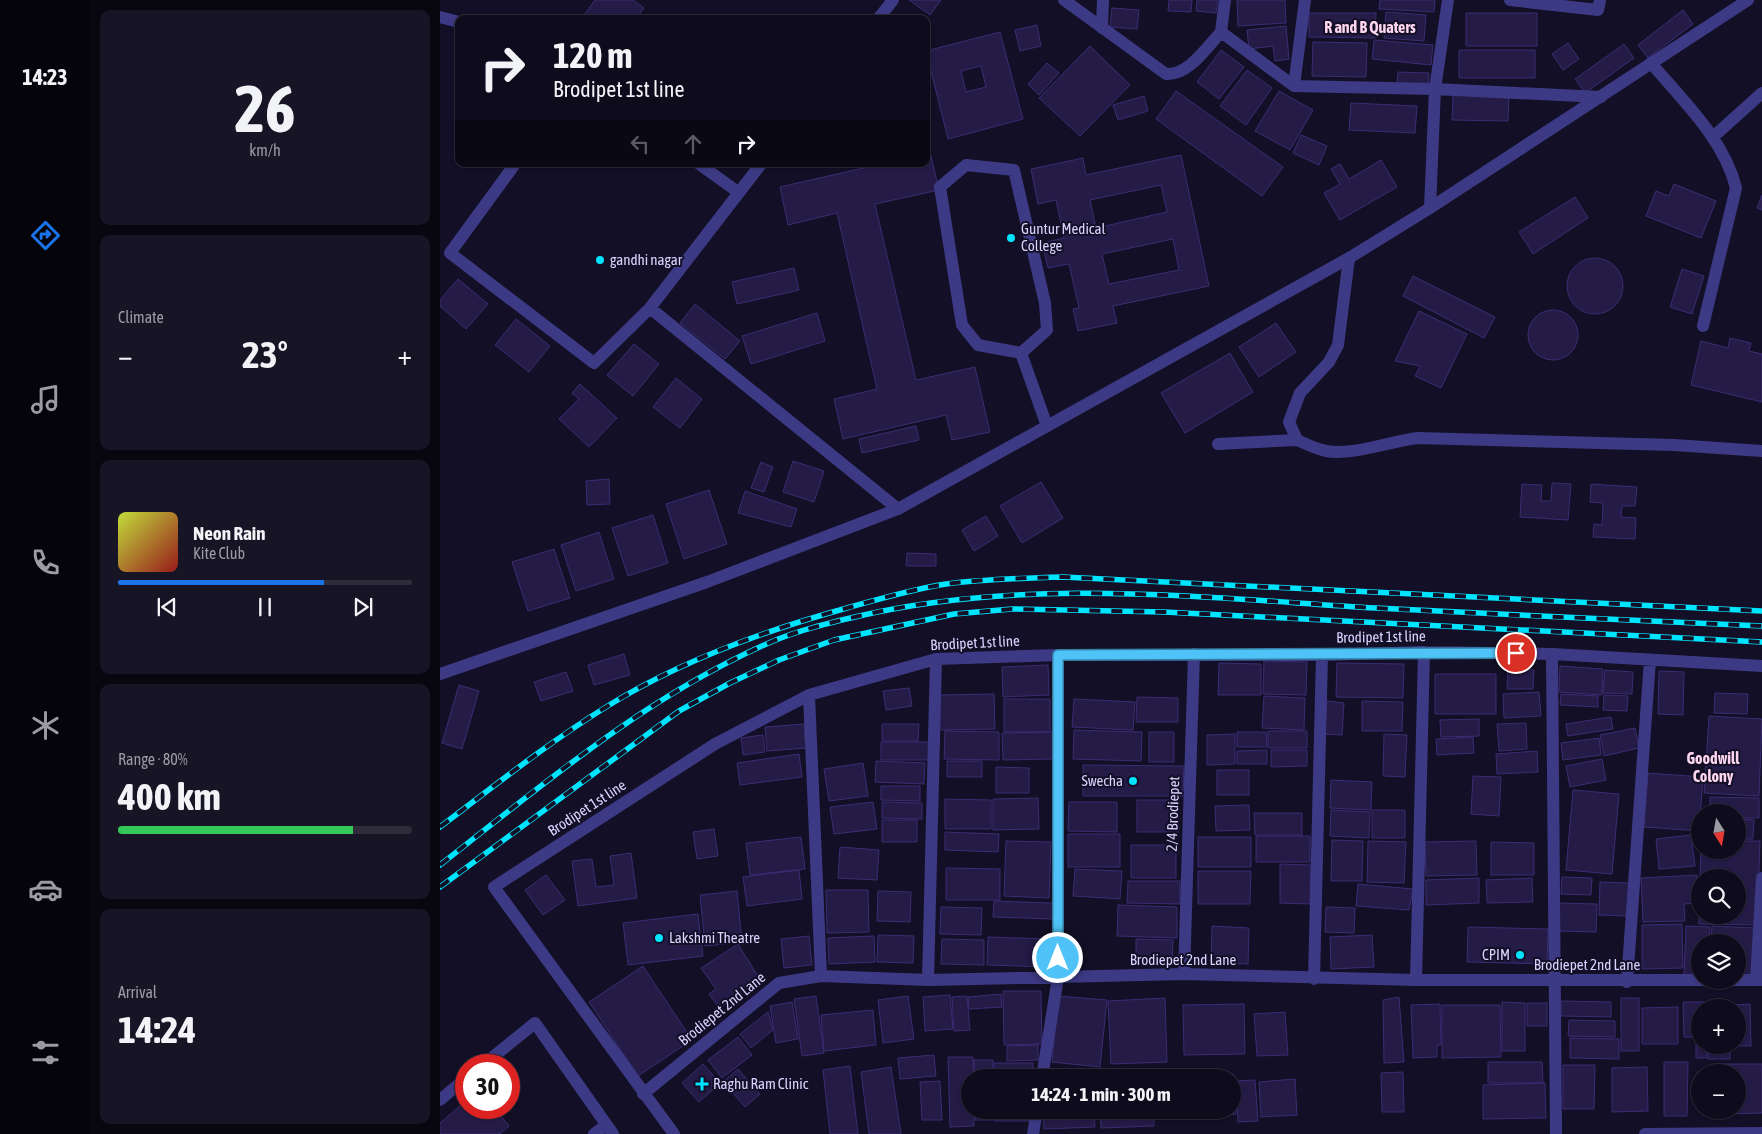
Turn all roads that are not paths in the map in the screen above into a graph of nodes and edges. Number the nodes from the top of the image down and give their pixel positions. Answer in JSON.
{"nodes":[{"id":1,"x":893,"y":0,"type":"edge"},
{"id":2,"x":1064,"y":0,"type":"edge"},
{"id":3,"x":1103,"y":0,"type":"edge"},
{"id":4,"x":1225,"y":0,"type":"edge"},
{"id":5,"x":1305,"y":0,"type":"edge"},
{"id":6,"x":1448,"y":0,"type":"edge"},
{"id":7,"x":1510,"y":0,"type":"edge"},
{"id":8,"x":1600,"y":0,"type":"edge"},
{"id":9,"x":1748,"y":0,"type":"edge"},
{"id":10,"x":881,"y":15,"type":"edge"},
{"id":11,"x":440,"y":17,"type":"edge"},
{"id":12,"x":455,"y":21,"type":"edge"},
{"id":13,"x":1102,"y":28,"type":"junction"},
{"id":14,"x":1222,"y":32,"type":"junction"},
{"id":15,"x":1651,"y":63,"type":"junction"},
{"id":16,"x":1294,"y":86,"type":"junction"},
{"id":17,"x":1435,"y":89,"type":"junction"},
{"id":18,"x":1762,"y":93,"type":"edge"},
{"id":19,"x":1601,"y":97,"type":"junction"},
{"id":20,"x":1713,"y":137,"type":"junction"},
{"id":21,"x":513,"y":167,"type":"edge"},
{"id":22,"x":703,"y":167,"type":"edge"},
{"id":23,"x":759,"y":167,"type":"edge"},
{"id":24,"x":738,"y":192,"type":"junction"},
{"id":25,"x":1430,"y":208,"type":"junction"},
{"id":26,"x":1349,"y":258,"type":"junction"},
{"id":27,"x":650,"y":308,"type":"junction"},
{"id":28,"x":1703,"y":326,"type":"dead end"},
{"id":29,"x":1021,"y":353,"type":"junction"},
{"id":30,"x":1047,"y":426,"type":"junction"},
{"id":31,"x":1297,"y":440,"type":"junction"},
{"id":32,"x":1218,"y":444,"type":"dead end"},
{"id":33,"x":1762,"y":451,"type":"edge"},
{"id":34,"x":898,"y":509,"type":"junction"},
{"id":35,"x":1424,"y":652,"type":"junction"},
{"id":36,"x":1194,"y":654,"type":"junction"},
{"id":37,"x":1552,"y":654,"type":"junction"},
{"id":38,"x":1058,"y":655,"type":"junction"},
{"id":39,"x":1322,"y":655,"type":"junction"},
{"id":40,"x":936,"y":659,"type":"junction"},
{"id":41,"x":1650,"y":660,"type":"junction"},
{"id":42,"x":1762,"y":666,"type":"edge"},
{"id":43,"x":440,"y":674,"type":"edge"},
{"id":44,"x":810,"y":695,"type":"junction"},
{"id":45,"x":1762,"y":878,"type":"edge"},
{"id":46,"x":1184,"y":974,"type":"junction"},
{"id":47,"x":821,"y":976,"type":"junction"},
{"id":48,"x":1058,"y":977,"type":"junction"},
{"id":49,"x":1314,"y":979,"type":"junction"},
{"id":50,"x":928,"y":980,"type":"junction"},
{"id":51,"x":1416,"y":980,"type":"junction"},
{"id":52,"x":1759,"y":980,"type":"edge"},
{"id":53,"x":1555,"y":981,"type":"junction"},
{"id":54,"x":1627,"y":982,"type":"junction"},
{"id":55,"x":496,"y":1054,"type":"edge"},
{"id":56,"x":1043,"y":1069,"type":"edge"},
{"id":57,"x":455,"y":1087,"type":"edge"},
{"id":58,"x":643,"y":1094,"type":"junction"},
{"id":59,"x":440,"y":1100,"type":"edge"},
{"id":60,"x":1036,"y":1119,"type":"edge"},
{"id":61,"x":609,"y":1129,"type":"edge"},
{"id":62,"x":1762,"y":1133,"type":"edge"},
{"id":63,"x":594,"y":1134,"type":"edge"},
{"id":64,"x":674,"y":1134,"type":"edge"},
{"id":65,"x":1034,"y":1134,"type":"edge"},
{"id":66,"x":1556,"y":1134,"type":"edge"},
{"id":67,"x":1645,"y":1134,"type":"edge"}],
"edges":[{"from":1,"to":10,"type":"street"},
{"from":2,"to":13,"type":"street"},
{"from":3,"to":13,"type":"street"},
{"from":4,"to":14,"type":"street"},
{"from":5,"to":16,"type":"street"},
{"from":6,"to":17,"type":"street"},
{"from":7,"to":8,"type":"street"},
{"from":9,"to":15,"type":"street"},
{"from":11,"to":12,"type":"street"},
{"from":13,"to":14,"type":"street"},
{"from":14,"to":16,"type":"street"},
{"from":15,"to":19,"type":"street"},
{"from":15,"to":20,"type":"street"},
{"from":16,"to":17,"type":"street"},
{"from":17,"to":19,"type":"street"},
{"from":17,"to":25,"type":"street"},
{"from":18,"to":20,"type":"street"},
{"from":19,"to":25,"type":"street"},
{"from":20,"to":28,"type":"street"},
{"from":21,"to":27,"type":"street"},
{"from":22,"to":24,"type":"street"},
{"from":23,"to":24,"type":"street"},
{"from":24,"to":27,"type":"street"},
{"from":25,"to":26,"type":"street"},
{"from":26,"to":30,"type":"street"},
{"from":26,"to":31,"type":"street"},
{"from":27,"to":34,"type":"street"},
{"from":29,"to":29,"type":"street"},
{"from":29,"to":30,"type":"street"},
{"from":30,"to":34,"type":"street"},
{"from":31,"to":32,"type":"street"},
{"from":31,"to":33,"type":"street"},
{"from":34,"to":43,"type":"street"},
{"from":35,"to":37,"type":"street","name":"Brodipet 1st line"},
{"from":35,"to":39,"type":"street","name":"Brodipet 1st line"},
{"from":35,"to":51,"type":"street"},
{"from":36,"to":38,"type":"street","name":"Brodipet 1st line"},
{"from":36,"to":39,"type":"street","name":"Brodipet 1st line"},
{"from":36,"to":46,"type":"street","name":"2/4 Brodiepet"},
{"from":37,"to":41,"type":"street","name":"Brodipet 1st line"},
{"from":37,"to":53,"type":"street"},
{"from":38,"to":40,"type":"street","name":"Brodipet 1st line"},
{"from":38,"to":48,"type":"street"},
{"from":39,"to":49,"type":"street"},
{"from":40,"to":44,"type":"street","name":"Brodipet 1st line"},
{"from":40,"to":50,"type":"street"},
{"from":41,"to":42,"type":"street","name":"Brodipet 1st line"},
{"from":41,"to":54,"type":"street"},
{"from":44,"to":47,"type":"street"},
{"from":44,"to":58,"type":"street","name":"Brodipet 1st line"},
{"from":45,"to":52,"type":"street"},
{"from":46,"to":48,"type":"street","name":"Brodiepet 2nd Lane"},
{"from":46,"to":49,"type":"street","name":"Brodiepet 2nd Lane"},
{"from":47,"to":50,"type":"street","name":"Brodiepet 2nd Lane"},
{"from":47,"to":58,"type":"street","name":"Brodiepet 2nd Lane"},
{"from":48,"to":50,"type":"street","name":"Brodiepet 2nd Lane"},
{"from":48,"to":56,"type":"street"},
{"from":49,"to":51,"type":"street","name":"Brodiepet 2nd Lane"},
{"from":51,"to":53,"type":"street","name":"Brodiepet 2nd Lane"},
{"from":52,"to":54,"type":"street","name":"Brodiepet 2nd Lane"},
{"from":53,"to":54,"type":"street","name":"Brodiepet 2nd Lane"},
{"from":53,"to":66,"type":"street"},
{"from":55,"to":61,"type":"street"},
{"from":57,"to":59,"type":"street"},
{"from":58,"to":64,"type":"street","name":"Brodipet 1st line"},
{"from":60,"to":65,"type":"street"},
{"from":61,"to":63,"type":"street"},
{"from":62,"to":67,"type":"street"}]}
